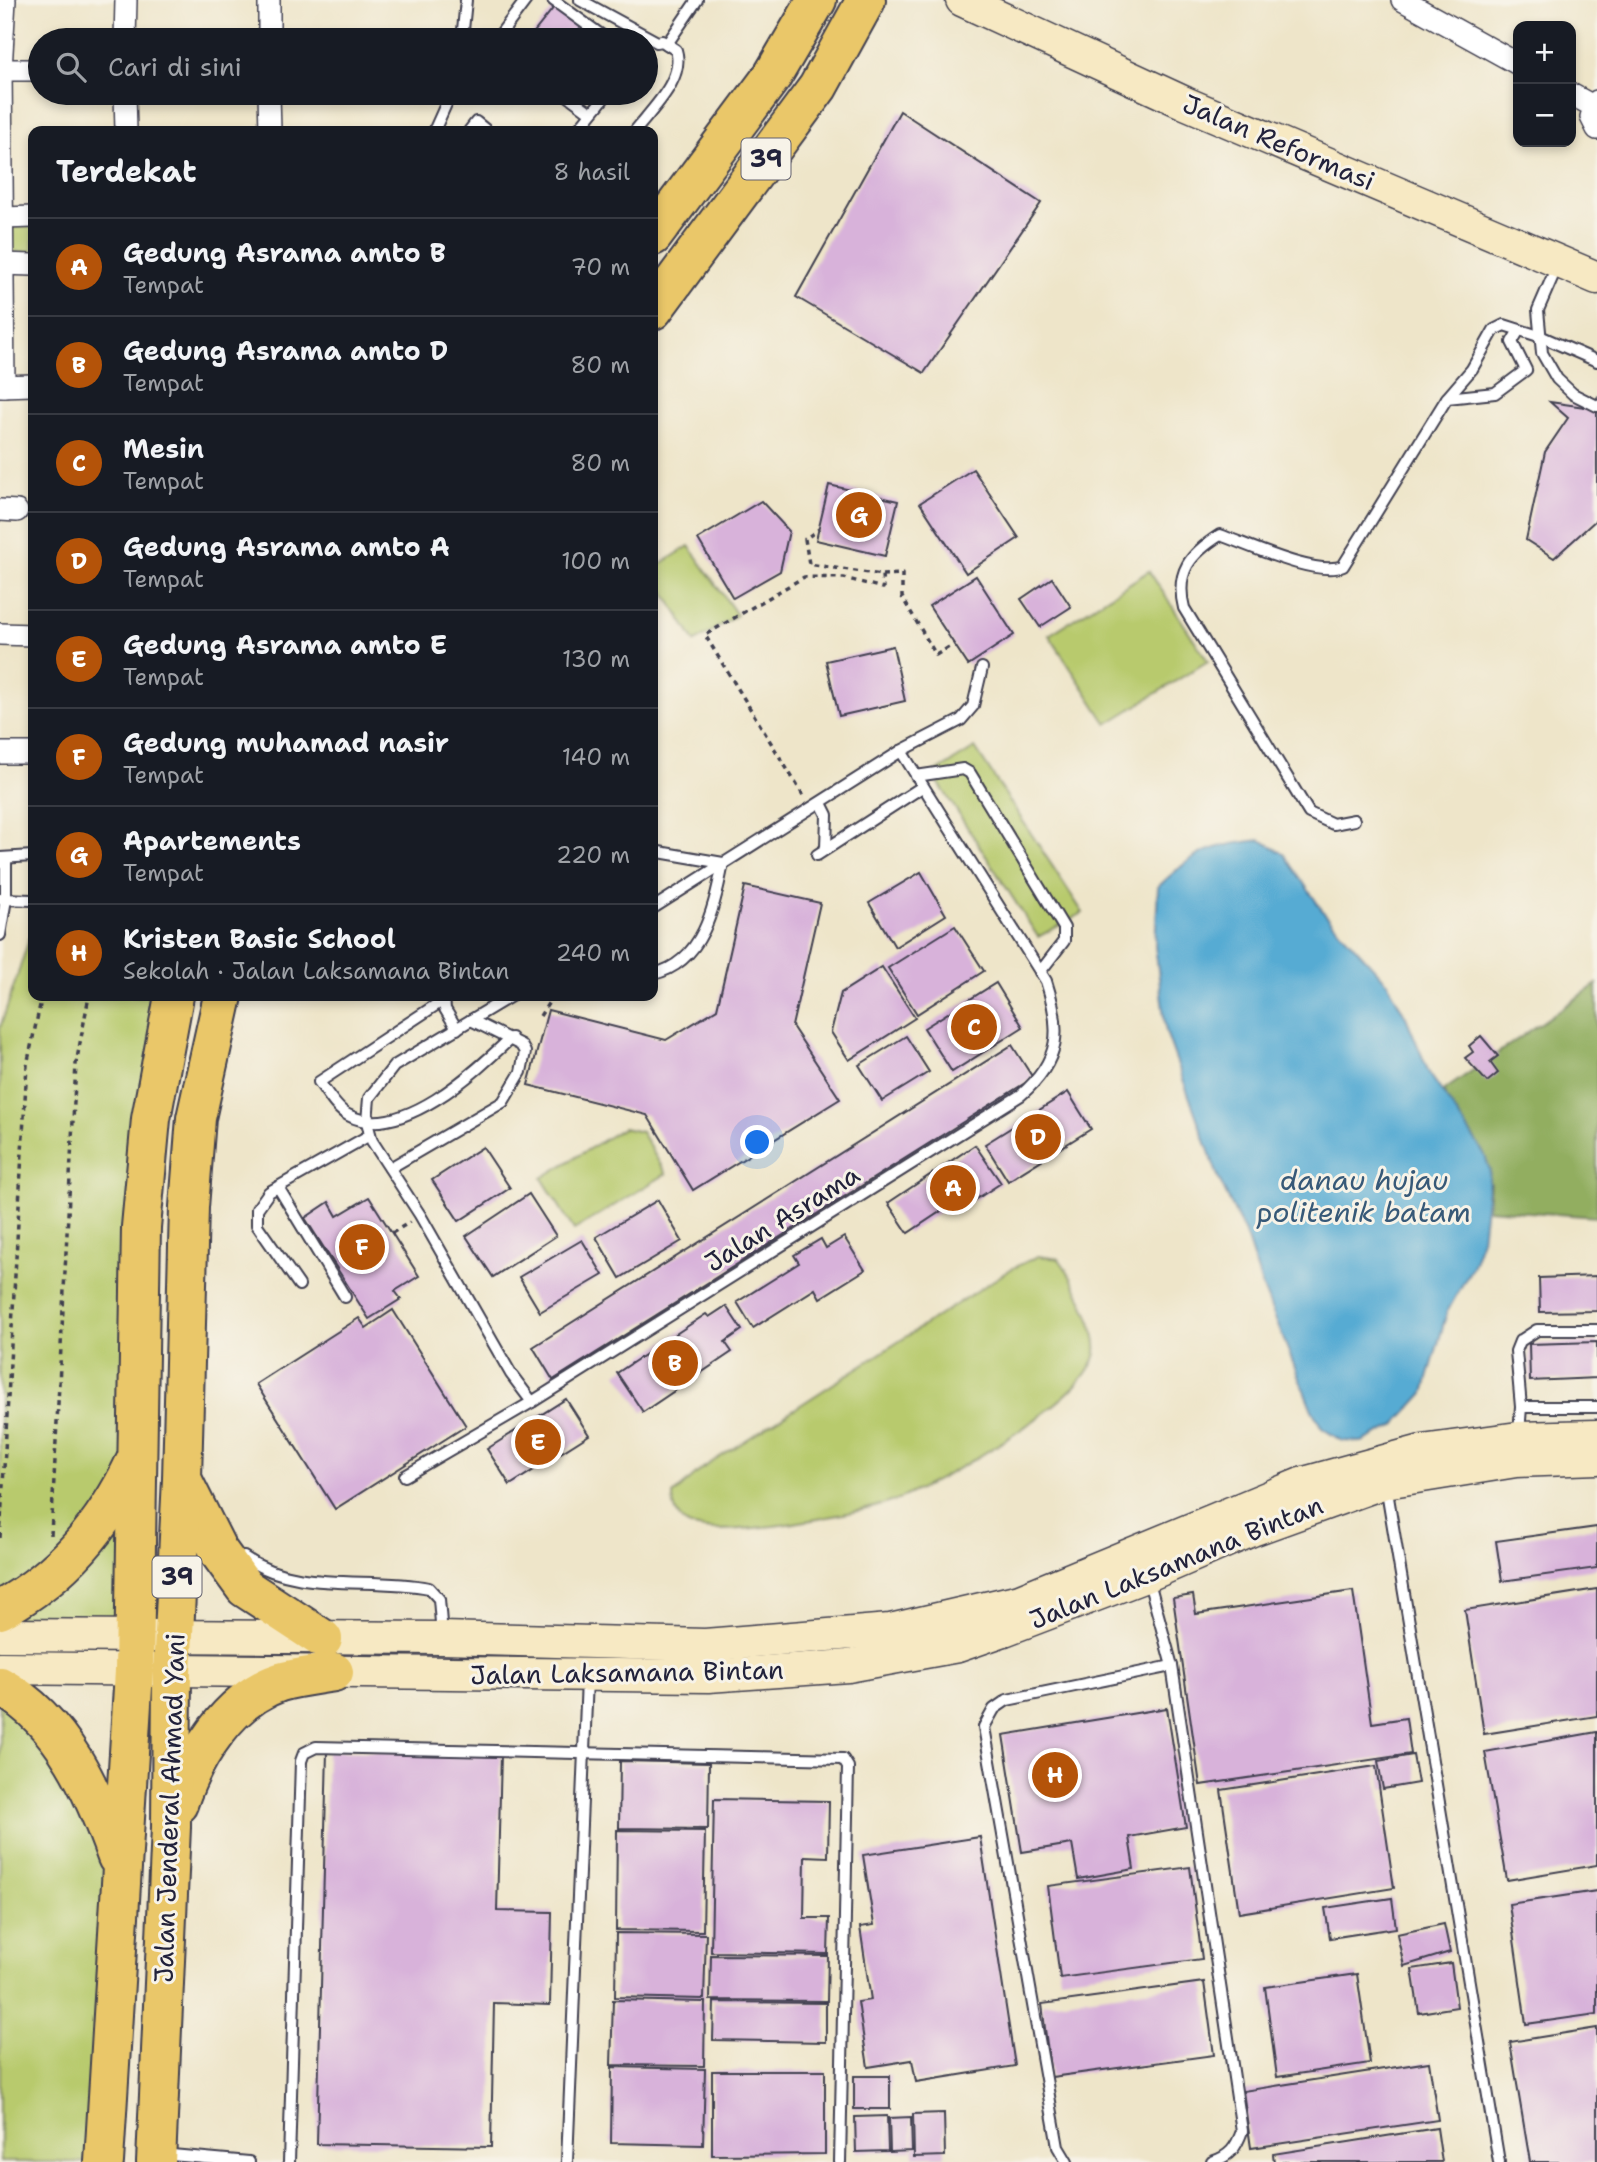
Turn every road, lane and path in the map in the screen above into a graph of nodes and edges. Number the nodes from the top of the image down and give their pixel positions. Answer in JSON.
{"nodes":[{"id":1,"x":5,"y":0,"type":"edge"},
{"id":2,"x":126,"y":0,"type":"edge"},
{"id":3,"x":269,"y":0,"type":"edge"},
{"id":4,"x":466,"y":0,"type":"edge"},
{"id":5,"x":526,"y":0,"type":"edge"},
{"id":6,"x":553,"y":0,"type":"edge"},
{"id":7,"x":580,"y":0,"type":"edge"},
{"id":8,"x":697,"y":0,"type":"edge"},
{"id":9,"x":817,"y":0,"type":"edge"},
{"id":10,"x":866,"y":0,"type":"edge"},
{"id":11,"x":962,"y":0,"type":"edge"},
{"id":12,"x":1402,"y":0,"type":"edge"},
{"id":13,"x":1430,"y":6,"type":"edge"},
{"id":14,"x":125,"y":28,"type":"edge"},
{"id":15,"x":269,"y":28,"type":"edge"},
{"id":16,"x":462,"y":28,"type":"edge"},
{"id":17,"x":505,"y":28,"type":"edge"},
{"id":18,"x":592,"y":28,"type":"edge"},
{"id":19,"x":633,"y":28,"type":"edge"},
{"id":20,"x":658,"y":41,"type":"edge"},
{"id":21,"x":662,"y":43,"type":"junction"},
{"id":22,"x":658,"y":45,"type":"edge"},
{"id":23,"x":1513,"y":61,"type":"edge"},
{"id":24,"x":1,"y":70,"type":"edge"},
{"id":25,"x":28,"y":70,"type":"edge"},
{"id":26,"x":1576,"y":96,"type":"edge"},
{"id":27,"x":658,"y":102,"type":"edge"},
{"id":28,"x":1595,"y":104,"type":"edge"},
{"id":29,"x":125,"y":105,"type":"edge"},
{"id":30,"x":269,"y":105,"type":"edge"},
{"id":31,"x":446,"y":105,"type":"edge"},
{"id":32,"x":580,"y":105,"type":"edge"},
{"id":33,"x":598,"y":105,"type":"edge"},
{"id":34,"x":655,"y":105,"type":"edge"},
{"id":35,"x":591,"y":113,"type":"junction"},
{"id":36,"x":126,"y":126,"type":"edge"},
{"id":37,"x":270,"y":126,"type":"edge"},
{"id":38,"x":436,"y":126,"type":"edge"},
{"id":39,"x":581,"y":126,"type":"edge"},
{"id":40,"x":639,"y":126,"type":"edge"},
{"id":41,"x":1597,"y":129,"type":"edge"},
{"id":42,"x":28,"y":217,"type":"edge"},
{"id":43,"x":4,"y":218,"type":"junction"},
{"id":44,"x":658,"y":229,"type":"edge"},
{"id":45,"x":1559,"y":261,"type":"junction"},
{"id":46,"x":2,"y":264,"type":"edge"},
{"id":47,"x":28,"y":265,"type":"edge"},
{"id":48,"x":1597,"y":278,"type":"edge"},
{"id":49,"x":658,"y":303,"type":"edge"},
{"id":50,"x":1519,"y":330,"type":"junction"},
{"id":51,"x":1542,"y":337,"type":"junction"},
{"id":52,"x":1597,"y":361,"type":"edge"},
{"id":53,"x":28,"y":385,"type":"edge"},
{"id":54,"x":2,"y":386,"type":"edge"},
{"id":55,"x":1447,"y":398,"type":"junction"},
{"id":56,"x":1597,"y":406,"type":"edge"},
{"id":57,"x":819,"y":529,"type":"dead end"},
{"id":58,"x":882,"y":575,"type":"junction"},
{"id":59,"x":0,"y":634,"type":"edge"},
{"id":60,"x":28,"y":635,"type":"edge"},
{"id":61,"x":954,"y":644,"type":"dead end"},
{"id":62,"x":982,"y":668,"type":"dead end"},
{"id":63,"x":901,"y":751,"type":"junction"},
{"id":64,"x":0,"y":753,"type":"edge"},
{"id":65,"x":28,"y":753,"type":"edge"},
{"id":66,"x":916,"y":776,"type":"junction"},
{"id":67,"x":922,"y":787,"type":"junction"},
{"id":68,"x":816,"y":806,"type":"junction"},
{"id":69,"x":1353,"y":820,"type":"dead end"},
{"id":70,"x":658,"y":852,"type":"edge"},
{"id":71,"x":28,"y":856,"type":"edge"},
{"id":72,"x":3,"y":858,"type":"edge"},
{"id":73,"x":723,"y":863,"type":"junction"},
{"id":74,"x":3,"y":899,"type":"edge"},
{"id":75,"x":28,"y":900,"type":"edge"},
{"id":76,"x":658,"y":905,"type":"edge"},
{"id":77,"x":0,"y":934,"type":"edge"},
{"id":78,"x":1040,"y":972,"type":"junction"},
{"id":79,"x":658,"y":973,"type":"edge"},
{"id":80,"x":41,"y":1001,"type":"edge"},
{"id":81,"x":88,"y":1001,"type":"edge"},
{"id":82,"x":173,"y":1001,"type":"edge"},
{"id":83,"x":222,"y":1001,"type":"edge"},
{"id":84,"x":440,"y":1001,"type":"edge"},
{"id":85,"x":445,"y":1001,"type":"edge"},
{"id":86,"x":503,"y":1001,"type":"edge"},
{"id":87,"x":550,"y":1001,"type":"edge"},
{"id":88,"x":540,"y":1016,"type":"dead end"},
{"id":89,"x":471,"y":1020,"type":"junction"},
{"id":90,"x":457,"y":1029,"type":"junction"},
{"id":91,"x":510,"y":1038,"type":"junction"},
{"id":92,"x":367,"y":1119,"type":"junction"},
{"id":93,"x":370,"y":1135,"type":"junction"},
{"id":94,"x":390,"y":1168,"type":"junction"},
{"id":95,"x":278,"y":1187,"type":"junction"},
{"id":96,"x":299,"y":1285,"type":"dead end"},
{"id":97,"x":345,"y":1297,"type":"dead end"},
{"id":98,"x":1597,"y":1329,"type":"edge"},
{"id":99,"x":532,"y":1402,"type":"junction"},
{"id":100,"x":1521,"y":1407,"type":"junction"},
{"id":101,"x":1597,"y":1407,"type":"edge"},
{"id":102,"x":1597,"y":1436,"type":"edge"},
{"id":103,"x":1517,"y":1449,"type":"junction"},
{"id":104,"x":137,"y":1458,"type":"junction"},
{"id":105,"x":1597,"y":1458,"type":"edge"},
{"id":106,"x":405,"y":1476,"type":"dead end"},
{"id":107,"x":182,"y":1479,"type":"junction"},
{"id":108,"x":1385,"y":1482,"type":"junction"},
{"id":109,"x":0,"y":1538,"type":"edge"},
{"id":110,"x":51,"y":1538,"type":"dead end"},
{"id":111,"x":244,"y":1557,"type":"dead end"},
{"id":112,"x":1148,"y":1575,"type":"junction"},
{"id":113,"x":0,"y":1610,"type":"edge"},
{"id":114,"x":0,"y":1635,"type":"edge"},
{"id":115,"x":443,"y":1638,"type":"junction"},
{"id":116,"x":705,"y":1645,"type":"junction"},
{"id":117,"x":135,"y":1653,"type":"junction"},
{"id":118,"x":173,"y":1654,"type":"junction"},
{"id":119,"x":328,"y":1655,"type":"junction"},
{"id":120,"x":1172,"y":1666,"type":"junction"},
{"id":121,"x":0,"y":1668,"type":"edge"},
{"id":122,"x":586,"y":1675,"type":"junction"},
{"id":123,"x":708,"y":1676,"type":"junction"},
{"id":124,"x":0,"y":1686,"type":"edge"},
{"id":125,"x":585,"y":1753,"type":"junction"},
{"id":126,"x":171,"y":1827,"type":"junction"},
{"id":127,"x":120,"y":1866,"type":"junction"},
{"id":128,"x":156,"y":2158,"type":"edge"},
{"id":129,"x":104,"y":2162,"type":"edge"},
{"id":130,"x":249,"y":2162,"type":"edge"},
{"id":131,"x":289,"y":2162,"type":"edge"},
{"id":132,"x":567,"y":2162,"type":"edge"},
{"id":133,"x":840,"y":2162,"type":"edge"},
{"id":134,"x":1066,"y":2162,"type":"edge"},
{"id":135,"x":1212,"y":2162,"type":"edge"},
{"id":136,"x":1499,"y":2162,"type":"edge"}],
"edges":[{"from":1,"to":24,"type":"street"},
{"from":2,"to":14,"type":"street"},
{"from":3,"to":15,"type":"street"},
{"from":4,"to":16,"type":"lane"},
{"from":5,"to":17,"type":"lane"},
{"from":6,"to":18,"type":"lane"},
{"from":7,"to":19,"type":"lane"},
{"from":8,"to":21,"type":"lane"},
{"from":9,"to":44,"type":"highway","number":"39"},
{"from":10,"to":49,"type":"highway","number":"39"},
{"from":11,"to":45,"type":"main road","name":"Jalan Reformasi"},
{"from":12,"to":13,"type":"street"},
{"from":13,"to":23,"type":"street"},
{"from":20,"to":21,"type":"lane"},
{"from":21,"to":22,"type":"lane"},
{"from":21,"to":27,"type":"lane"},
{"from":24,"to":25,"type":"street"},
{"from":24,"to":43,"type":"street"},
{"from":26,"to":28,"type":"street"},
{"from":28,"to":41,"type":"street"},
{"from":29,"to":36,"type":"street"},
{"from":30,"to":37,"type":"street"},
{"from":31,"to":38,"type":"lane"},
{"from":32,"to":35,"type":"lane"},
{"from":33,"to":35,"type":"lane"},
{"from":34,"to":40,"type":"lane"},
{"from":35,"to":39,"type":"lane"},
{"from":42,"to":43,"type":"street"},
{"from":43,"to":46,"type":"street"},
{"from":45,"to":48,"type":"main road","name":"Jalan Reformasi"},
{"from":45,"to":51,"type":"lane"},
{"from":46,"to":47,"type":"street"},
{"from":46,"to":54,"type":"street"},
{"from":50,"to":51,"type":"lane"},
{"from":50,"to":55,"type":"lane"},
{"from":50,"to":55,"type":"lane"},
{"from":51,"to":52,"type":"lane"},
{"from":51,"to":56,"type":"lane"},
{"from":53,"to":54,"type":"street"},
{"from":55,"to":69,"type":"lane"},
{"from":57,"to":58,"type":"path"},
{"from":58,"to":61,"type":"path"},
{"from":58,"to":68,"type":"path"},
{"from":59,"to":60,"type":"street"},
{"from":62,"to":63,"type":"lane"},
{"from":63,"to":66,"type":"lane","name":"Jalan Asrama"},
{"from":63,"to":68,"type":"lane"},
{"from":64,"to":65,"type":"street"},
{"from":66,"to":67,"type":"lane","name":"Jalan Asrama"},
{"from":66,"to":78,"type":"lane"},
{"from":67,"to":68,"type":"lane"},
{"from":67,"to":78,"type":"lane","name":"Jalan Asrama"},
{"from":68,"to":73,"type":"lane"},
{"from":70,"to":73,"type":"lane"},
{"from":71,"to":72,"type":"lane"},
{"from":72,"to":74,"type":"lane"},
{"from":73,"to":76,"type":"lane"},
{"from":73,"to":79,"type":"lane"},
{"from":74,"to":75,"type":"lane"},
{"from":74,"to":77,"type":"lane"},
{"from":78,"to":99,"type":"lane","name":"Jalan Asrama"},
{"from":80,"to":109,"type":"path"},
{"from":81,"to":110,"type":"path"},
{"from":82,"to":104,"type":"highway","name":"Jalan Jenderal Ahmad Yani","number":"39"},
{"from":83,"to":107,"type":"highway","name":"Jalan Jenderal Ahmad Yani","number":"39"},
{"from":84,"to":92,"type":"lane"},
{"from":85,"to":90,"type":"lane"},
{"from":86,"to":89,"type":"lane"},
{"from":87,"to":88,"type":"path"},
{"from":89,"to":90,"type":"lane"},
{"from":89,"to":91,"type":"lane"},
{"from":90,"to":92,"type":"lane"},
{"from":91,"to":92,"type":"lane"},
{"from":91,"to":94,"type":"lane"},
{"from":92,"to":93,"type":"lane"},
{"from":93,"to":94,"type":"lane"},
{"from":93,"to":95,"type":"lane"},
{"from":94,"to":99,"type":"lane"},
{"from":95,"to":96,"type":"lane"},
{"from":95,"to":97,"type":"lane"},
{"from":98,"to":100,"type":"lane"},
{"from":99,"to":106,"type":"lane","name":"Jalan Asrama"},
{"from":100,"to":101,"type":"lane"},
{"from":100,"to":103,"type":"lane"},
{"from":102,"to":103,"type":"main road","name":"Jalan Laksamana Bintan"},
{"from":103,"to":105,"type":"main road","name":"Jalan Laksamana Bintan"},
{"from":103,"to":108,"type":"main road","name":"Jalan Laksamana Bintan"},
{"from":103,"to":116,"type":"main road","name":"Jalan Laksamana Bintan"},
{"from":104,"to":113,"type":"highway"},
{"from":104,"to":117,"type":"highway","name":"Jalan Jenderal Ahmad Yani","number":"39"},
{"from":107,"to":118,"type":"highway","name":"Jalan Jenderal Ahmad Yani","number":"39"},
{"from":107,"to":119,"type":"highway"},
{"from":108,"to":112,"type":"main road","name":"Jalan Laksamana Bintan"},
{"from":108,"to":136,"type":"lane"},
{"from":111,"to":115,"type":"lane"},
{"from":112,"to":120,"type":"lane"},
{"from":112,"to":123,"type":"main road","name":"Jalan Laksamana Bintan"},
{"from":114,"to":117,"type":"main road","name":"Jalan Laksamana Bintan"},
{"from":115,"to":116,"type":"main road","name":"Jalan Laksamana Bintan"},
{"from":115,"to":119,"type":"main road","name":"Jalan Laksamana Bintan"},
{"from":116,"to":123,"type":"main road"},
{"from":117,"to":118,"type":"main road","name":"Jalan Laksamana Bintan"},
{"from":117,"to":121,"type":"main road","name":"Jalan Laksamana Bintan"},
{"from":117,"to":127,"type":"highway","name":"Jalan Jenderal Ahmad Yani","number":"39"},
{"from":118,"to":119,"type":"main road","name":"Jalan Laksamana Bintan"},
{"from":118,"to":126,"type":"highway","name":"Jalan Jenderal Ahmad Yani","number":"39"},
{"from":119,"to":122,"type":"main road","name":"Jalan Laksamana Bintan"},
{"from":119,"to":126,"type":"highway"},
{"from":120,"to":134,"type":"lane"},
{"from":120,"to":135,"type":"lane"},
{"from":122,"to":123,"type":"main road","name":"Jalan Laksamana Bintan"},
{"from":122,"to":125,"type":"lane"},
{"from":124,"to":127,"type":"highway"},
{"from":125,"to":131,"type":"lane"},
{"from":125,"to":132,"type":"lane"},
{"from":125,"to":133,"type":"lane"},
{"from":126,"to":128,"type":"highway","name":"Jalan Jenderal Ahmad Yani","number":"39"},
{"from":127,"to":129,"type":"highway","name":"Jalan Jenderal Ahmad Yani","number":"39"},
{"from":128,"to":130,"type":"lane"}]}
